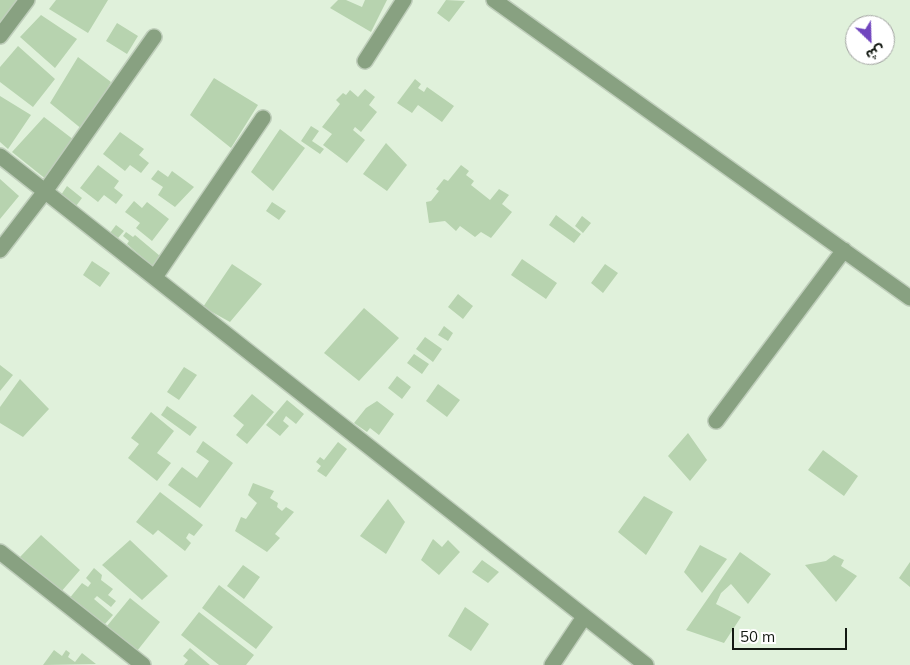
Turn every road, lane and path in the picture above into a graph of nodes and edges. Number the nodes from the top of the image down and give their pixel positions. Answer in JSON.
{"nodes":[{"id":1,"x":27,"y":0,"type":"edge"},
{"id":2,"x":404,"y":0,"type":"edge"},
{"id":3,"x":501,"y":2,"type":"edge"},
{"id":4,"x":0,"y":36,"type":"edge"},
{"id":5,"x":154,"y":37,"type":"dead end"},
{"id":6,"x":365,"y":61,"type":"dead end"},
{"id":7,"x":262,"y":118,"type":"dead end"},
{"id":8,"x":0,"y":156,"type":"edge"},
{"id":9,"x":46,"y":190,"type":"junction"},
{"id":10,"x":0,"y":250,"type":"edge"},
{"id":11,"x":844,"y":250,"type":"junction"},
{"id":12,"x":155,"y":277,"type":"junction"},
{"id":13,"x":910,"y":298,"type":"edge"},
{"id":14,"x":716,"y":421,"type":"dead end"},
{"id":15,"x":0,"y":552,"type":"edge"},
{"id":16,"x":584,"y":617,"type":"junction"},
{"id":17,"x":143,"y":665,"type":"edge"},
{"id":18,"x":552,"y":665,"type":"edge"},
{"id":19,"x":646,"y":665,"type":"edge"}],
"edges":[{"from":1,"to":4,"type":"street"},
{"from":2,"to":6,"type":"street"},
{"from":3,"to":11,"type":"street"},
{"from":5,"to":9,"type":"street"},
{"from":7,"to":12,"type":"street"},
{"from":8,"to":9,"type":"street"},
{"from":9,"to":10,"type":"street"},
{"from":9,"to":12,"type":"street"},
{"from":11,"to":13,"type":"street"},
{"from":11,"to":14,"type":"street"},
{"from":12,"to":16,"type":"street"},
{"from":15,"to":17,"type":"street"},
{"from":16,"to":18,"type":"street"},
{"from":16,"to":19,"type":"street"}]}
